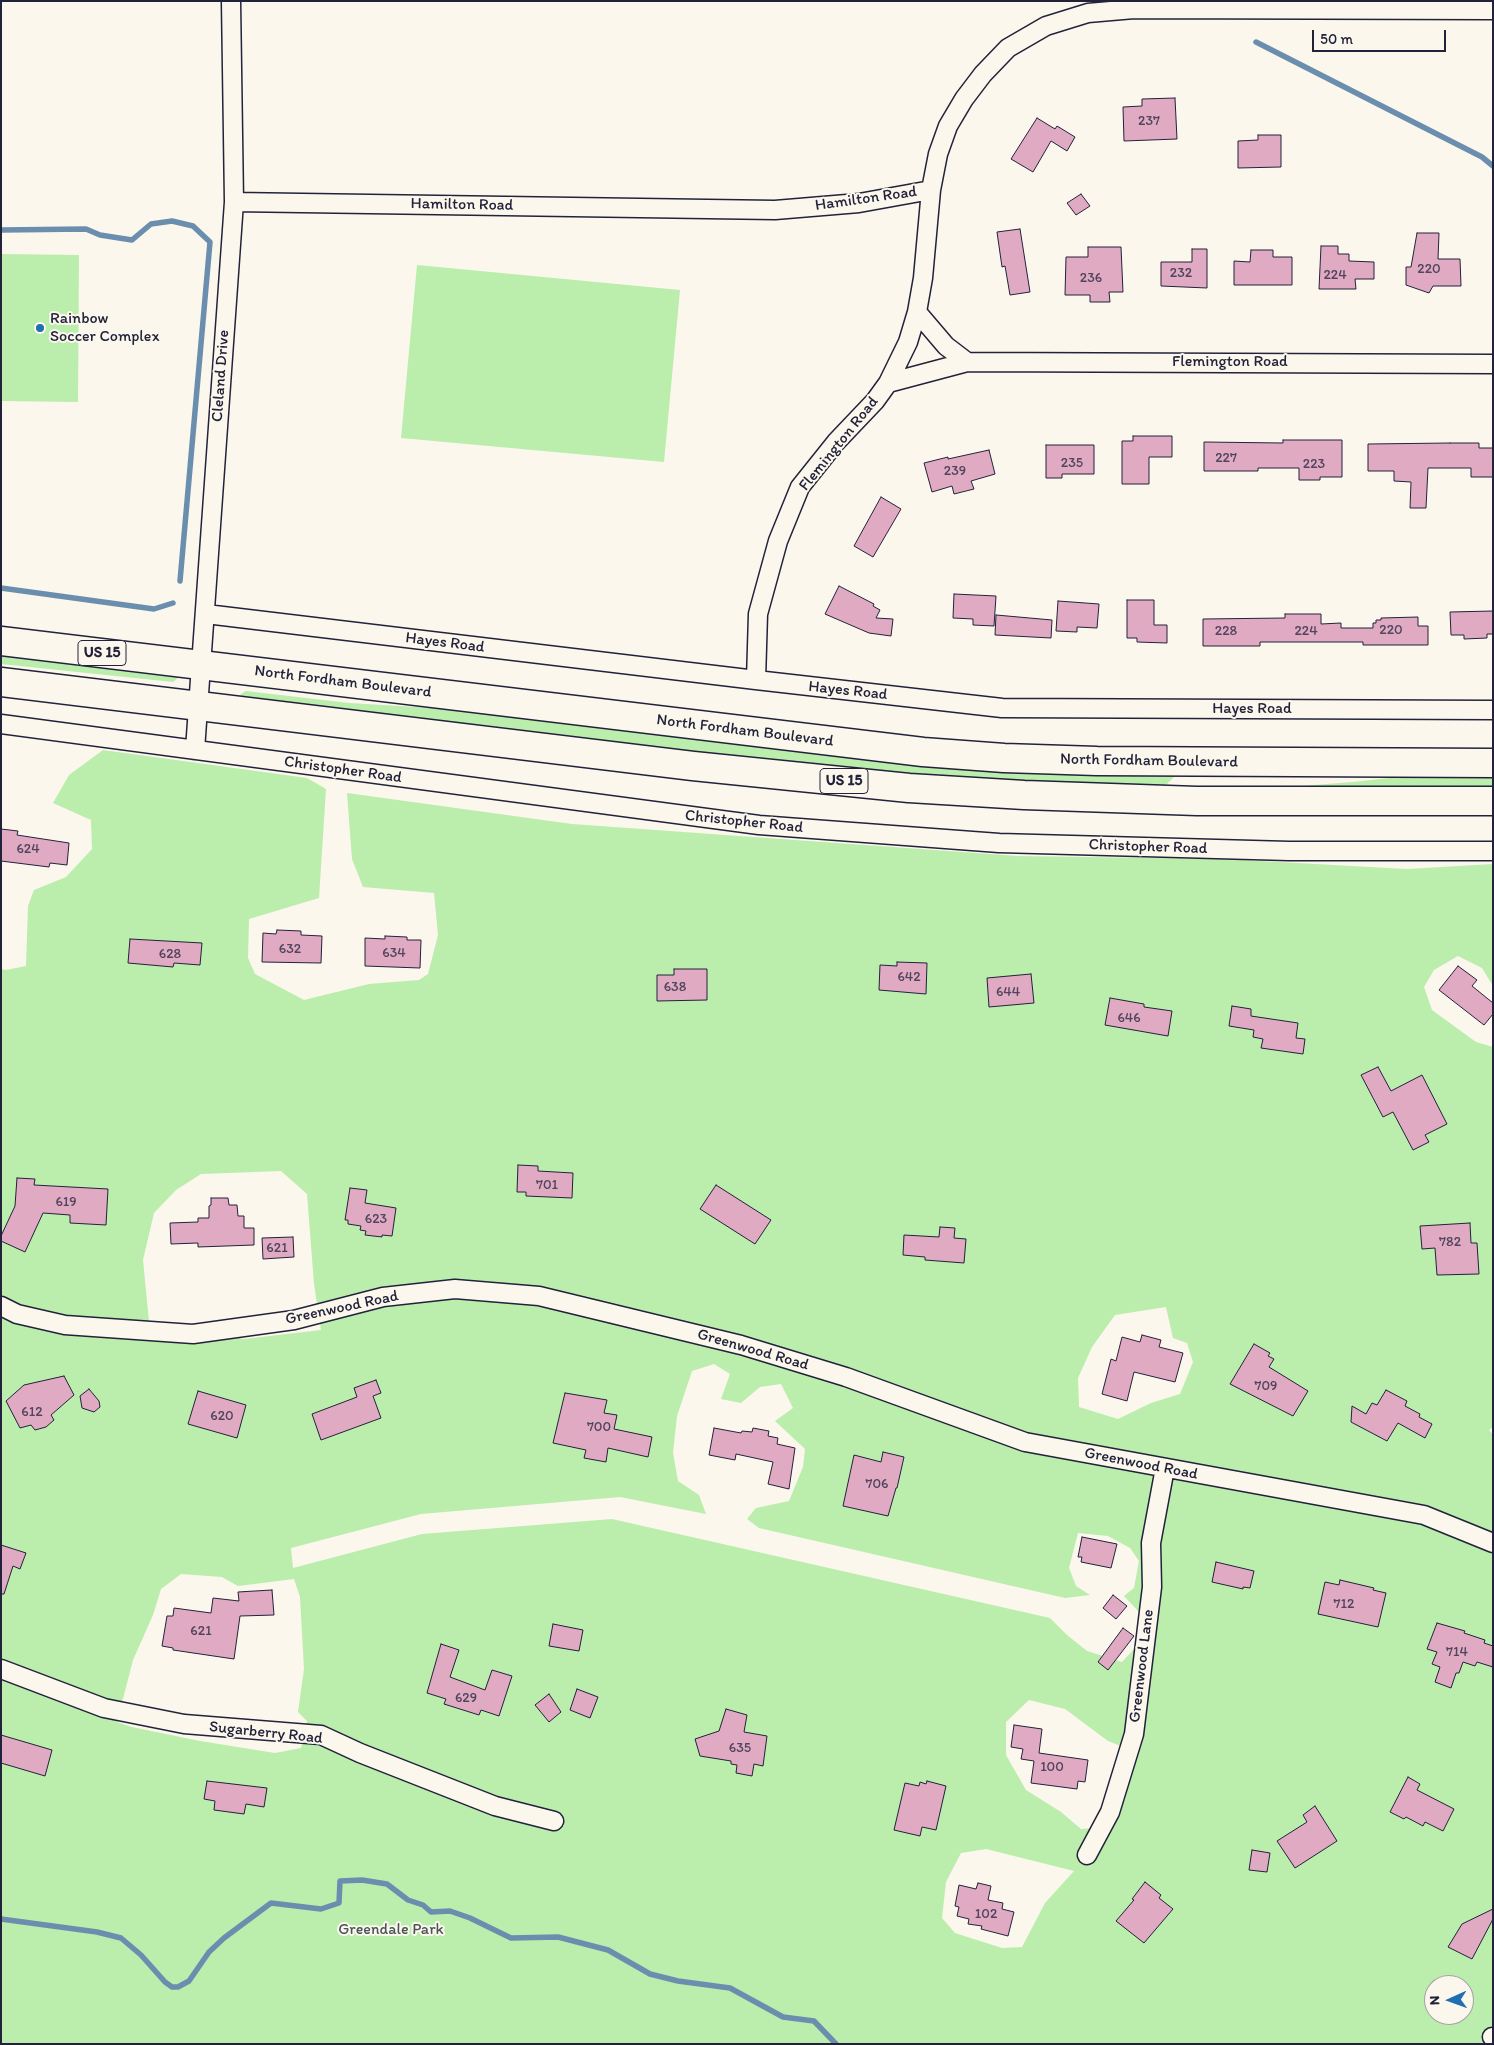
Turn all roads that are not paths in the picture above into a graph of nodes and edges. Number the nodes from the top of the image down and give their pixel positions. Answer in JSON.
{"nodes":[{"id":1,"x":231,"y":1,"type":"edge"},
{"id":2,"x":1493,"y":10,"type":"edge"},
{"id":3,"x":931,"y":190,"type":"junction"},
{"id":4,"x":234,"y":202,"type":"junction"},
{"id":5,"x":918,"y":312,"type":"junction"},
{"id":6,"x":967,"y":362,"type":"junction"},
{"id":7,"x":1493,"y":364,"type":"edge"},
{"id":8,"x":888,"y":383,"type":"junction"},
{"id":9,"x":206,"y":614,"type":"junction"},
{"id":10,"x":1,"y":641,"type":"edge"},
{"id":11,"x":202,"y":665,"type":"junction"},
{"id":12,"x":756,"y":680,"type":"junction"},
{"id":13,"x":1,"y":682,"type":"edge"},
{"id":14,"x":199,"y":706,"type":"junction"},
{"id":15,"x":1493,"y":710,"type":"edge"},
{"id":16,"x":1,"y":724,"type":"edge"},
{"id":17,"x":195,"y":750,"type":"junction"},
{"id":18,"x":1273,"y":762,"type":"junction"},
{"id":19,"x":1493,"y":762,"type":"edge"},
{"id":20,"x":1188,"y":801,"type":"junction"},
{"id":21,"x":1493,"y":801,"type":"edge"},
{"id":22,"x":1493,"y":851,"type":"edge"},
{"id":23,"x":1,"y":1306,"type":"edge"},
{"id":24,"x":1165,"y":1468,"type":"junction"},
{"id":25,"x":1493,"y":1543,"type":"edge"},
{"id":26,"x":1,"y":1669,"type":"edge"},
{"id":27,"x":554,"y":1821,"type":"dead end"},
{"id":28,"x":1087,"y":1855,"type":"dead end"}],
"edges":[{"from":1,"to":4,"type":"street","name":"Cleland Drive"},
{"from":2,"to":3,"type":"street","name":"Hamilton Road"},
{"from":3,"to":4,"type":"street","name":"Hamilton Road"},
{"from":3,"to":5,"type":"street","name":"Flemington Road"},
{"from":4,"to":9,"type":"street","name":"Cleland Drive"},
{"from":5,"to":6,"type":"street"},
{"from":5,"to":8,"type":"street","name":"Flemington Road"},
{"from":6,"to":7,"type":"street","name":"Flemington Road"},
{"from":6,"to":8,"type":"street","name":"Flemington Road"},
{"from":8,"to":12,"type":"street","name":"Flemington Road"},
{"from":9,"to":11,"type":"street","name":"Cleland Drive"},
{"from":9,"to":12,"type":"street","name":"Hayes Road"},
{"from":10,"to":11,"type":"highway","name":"North Fordham Boulevard","number":"US 15"},
{"from":11,"to":14,"type":"street","name":"Cleland Drive"},
{"from":11,"to":18,"type":"highway","name":"North Fordham Boulevard","number":"US 15"},
{"from":12,"to":15,"type":"street","name":"Hayes Road"},
{"from":13,"to":14,"type":"highway","number":"US 15"},
{"from":14,"to":17,"type":"street","name":"Cleland Drive"},
{"from":14,"to":20,"type":"highway","number":"US 15"},
{"from":16,"to":17,"type":"street","name":"Christopher Road"},
{"from":17,"to":22,"type":"street","name":"Christopher Road"},
{"from":18,"to":19,"type":"highway","name":"North Fordham Boulevard","number":"US 15"},
{"from":18,"to":20,"type":"highway"},
{"from":20,"to":21,"type":"highway","number":"US 15"},
{"from":23,"to":24,"type":"street","name":"Greenwood Road"},
{"from":24,"to":25,"type":"street","name":"Greenwood Road"},
{"from":24,"to":28,"type":"street","name":"Greenwood Lane"},
{"from":26,"to":27,"type":"street","name":"Sugarberry Road"}]}
